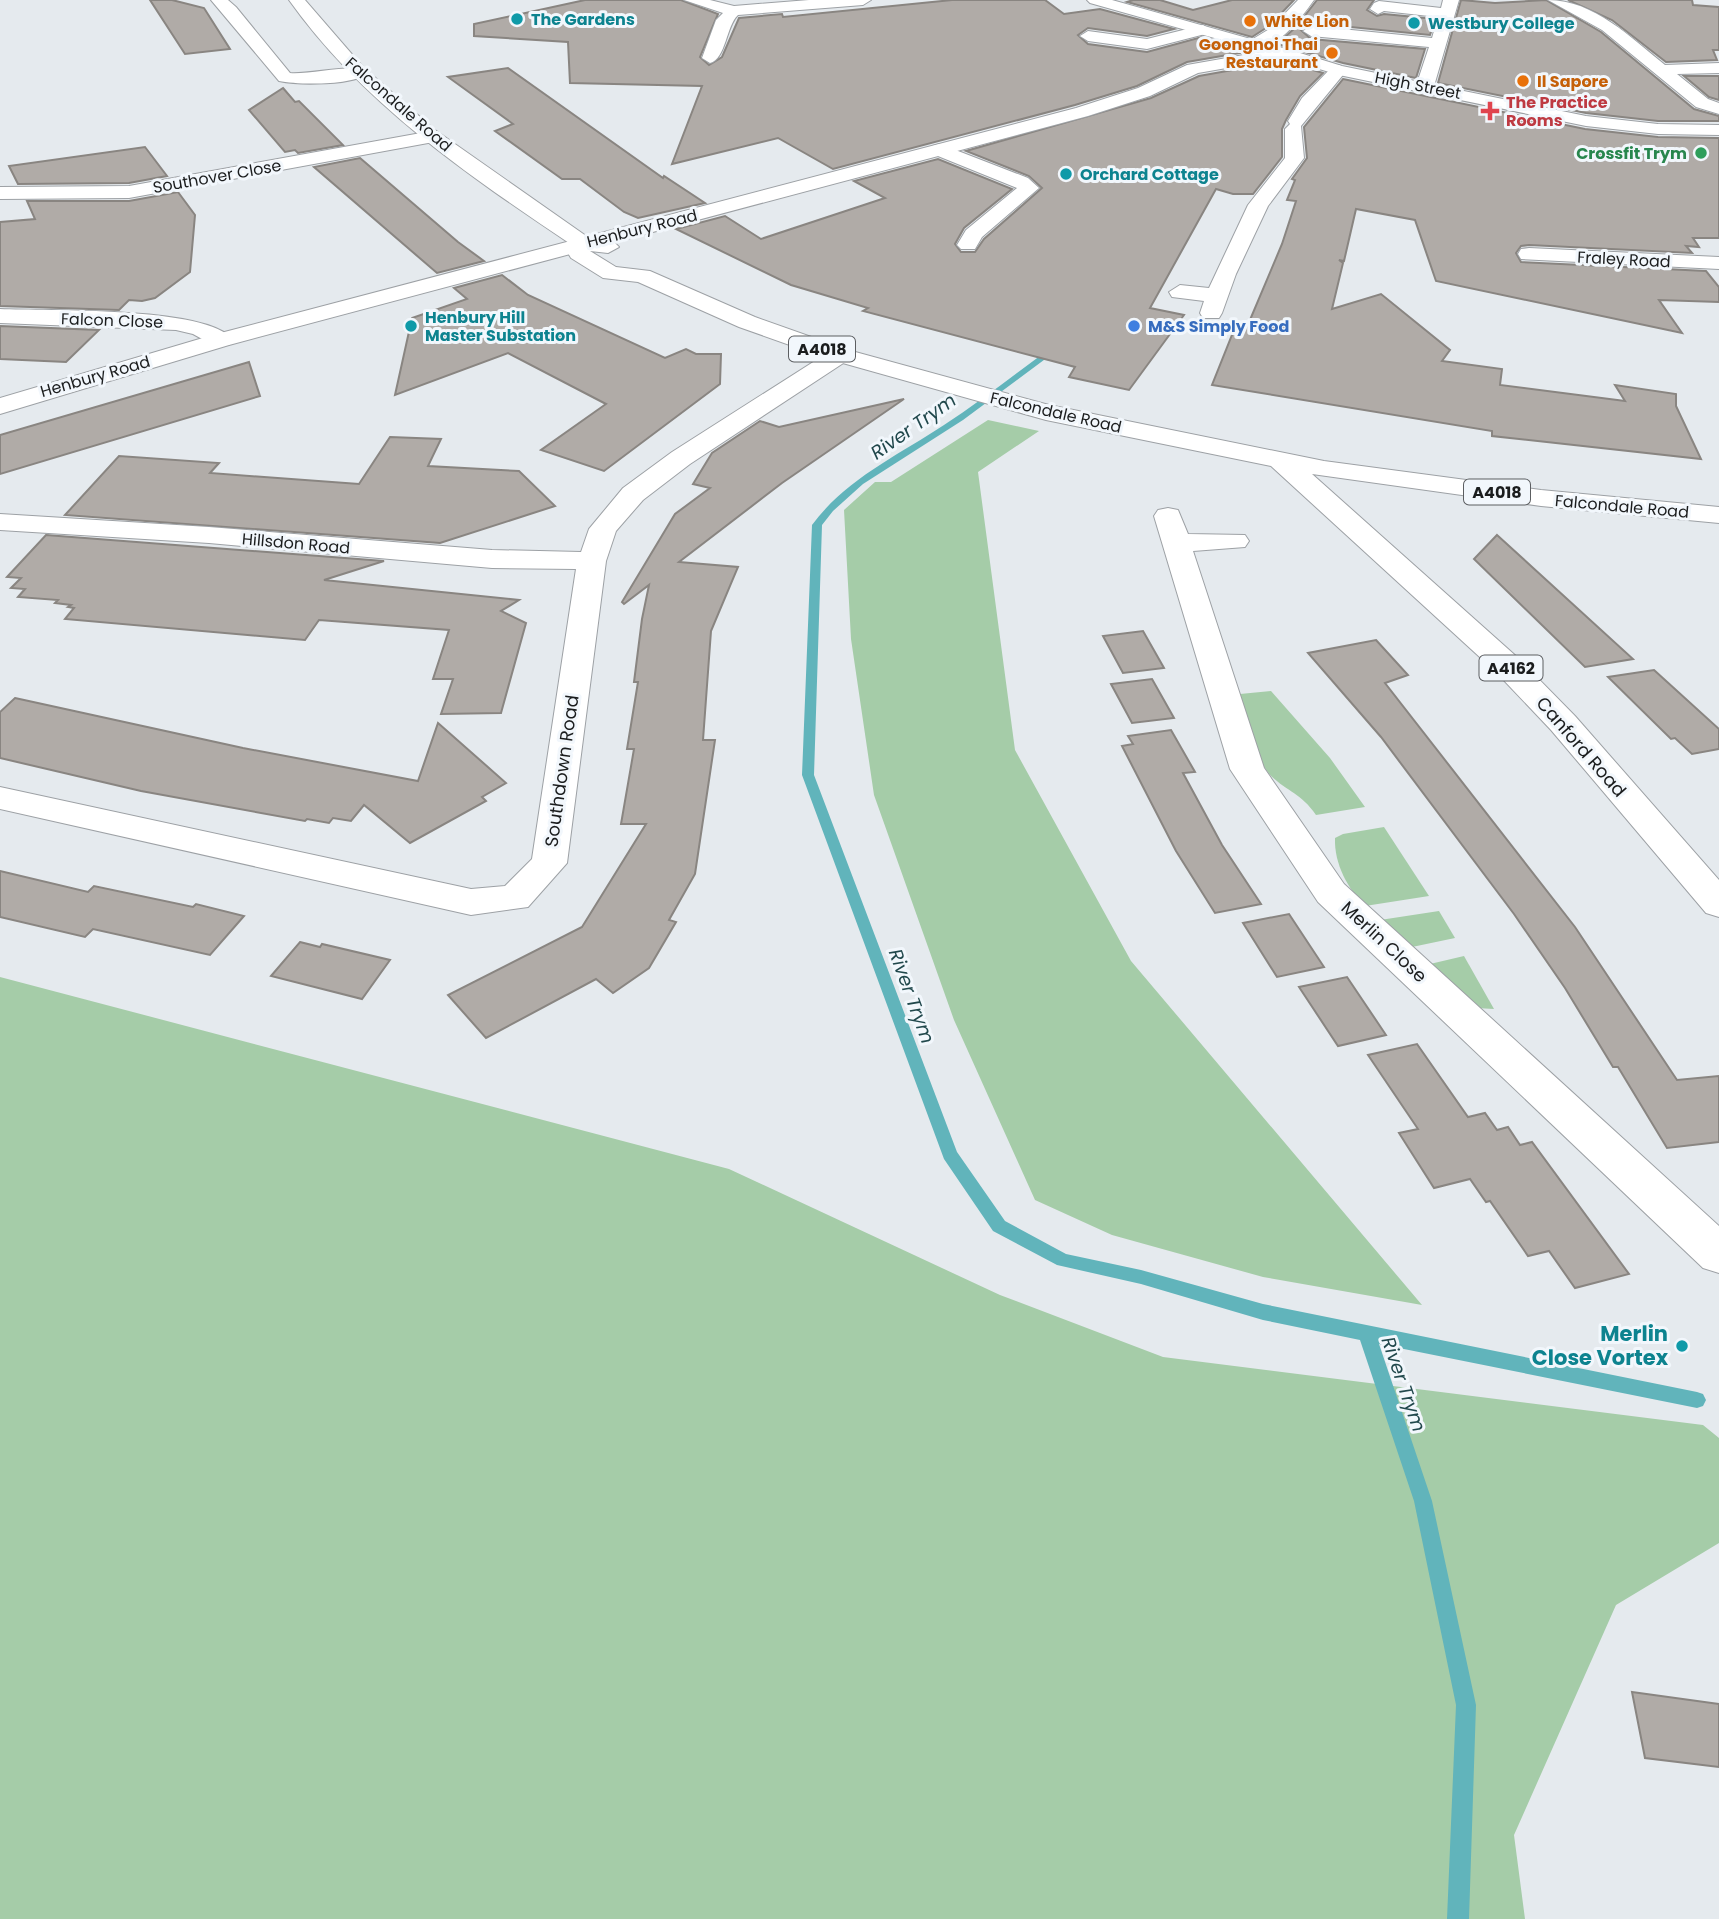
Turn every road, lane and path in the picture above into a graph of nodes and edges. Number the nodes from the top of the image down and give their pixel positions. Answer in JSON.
{"nodes":[{"id":1,"x":219,"y":0,"type":"edge"},
{"id":2,"x":297,"y":0,"type":"edge"},
{"id":3,"x":692,"y":0,"type":"edge"},
{"id":4,"x":863,"y":0,"type":"edge"},
{"id":5,"x":1095,"y":0,"type":"edge"},
{"id":6,"x":1306,"y":0,"type":"edge"},
{"id":7,"x":1556,"y":0,"type":"edge"},
{"id":8,"x":1585,"y":0,"type":"edge"},
{"id":9,"x":1449,"y":6,"type":"edge"},
{"id":10,"x":1378,"y":9,"type":"dead end"},
{"id":11,"x":734,"y":11,"type":"junction"},
{"id":12,"x":1608,"y":27,"type":"junction"},
{"id":13,"x":1203,"y":30,"type":"junction"},
{"id":14,"x":1311,"y":31,"type":"dead end"},
{"id":15,"x":1088,"y":36,"type":"dead end"},
{"id":16,"x":1438,"y":43,"type":"junction"},
{"id":17,"x":1254,"y":45,"type":"junction"},
{"id":18,"x":1284,"y":54,"type":"junction"},
{"id":19,"x":710,"y":58,"type":"dead end"},
{"id":20,"x":1719,"y":68,"type":"edge"},
{"id":21,"x":1339,"y":70,"type":"junction"},
{"id":22,"x":1659,"y":70,"type":"junction"},
{"id":23,"x":360,"y":72,"type":"junction"},
{"id":24,"x":1425,"y":86,"type":"junction"},
{"id":25,"x":1719,"y":109,"type":"edge"},
{"id":26,"x":1719,"y":130,"type":"edge"},
{"id":27,"x":432,"y":137,"type":"junction"},
{"id":28,"x":940,"y":150,"type":"junction"},
{"id":29,"x":0,"y":193,"type":"edge"},
{"id":30,"x":966,"y":236,"type":"dead end"},
{"id":31,"x":583,"y":243,"type":"junction"},
{"id":32,"x":1529,"y":254,"type":"dead end"},
{"id":33,"x":1719,"y":264,"type":"edge"},
{"id":34,"x":1180,"y":292,"type":"dead end"},
{"id":35,"x":0,"y":316,"type":"edge"},
{"id":36,"x":220,"y":340,"type":"junction"},
{"id":37,"x":840,"y":355,"type":"junction"},
{"id":38,"x":0,"y":406,"type":"edge"},
{"id":39,"x":1277,"y":458,"type":"junction"},
{"id":40,"x":1719,"y":513,"type":"edge"},
{"id":41,"x":0,"y":522,"type":"edge"},
{"id":42,"x":1235,"y":541,"type":"dead end"},
{"id":43,"x":592,"y":561,"type":"junction"},
{"id":44,"x":0,"y":798,"type":"edge"},
{"id":45,"x":1719,"y":904,"type":"edge"},
{"id":46,"x":1719,"y":1254,"type":"edge"}],
"edges":[{"from":1,"to":23,"type":"street"},
{"from":2,"to":23,"type":"street","name":"Falcondale Road","number":"A4018"},
{"from":3,"to":11,"type":"street"},
{"from":4,"to":11,"type":"street"},
{"from":5,"to":13,"type":"street","name":"High Street"},
{"from":6,"to":17,"type":"street"},
{"from":7,"to":12,"type":"street"},
{"from":8,"to":12,"type":"street"},
{"from":9,"to":10,"type":"street"},
{"from":9,"to":16,"type":"street"},
{"from":11,"to":19,"type":"street"},
{"from":12,"to":22,"type":"street"},
{"from":13,"to":15,"type":"street"},
{"from":13,"to":17,"type":"street","name":"High Street"},
{"from":14,"to":16,"type":"street"},
{"from":16,"to":24,"type":"street"},
{"from":17,"to":18,"type":"street","name":"High Street"},
{"from":18,"to":21,"type":"street","name":"High Street"},
{"from":18,"to":28,"type":"street","name":"Henbury Road"},
{"from":20,"to":22,"type":"street"},
{"from":21,"to":24,"type":"street","name":"High Street"},
{"from":21,"to":34,"type":"street"},
{"from":22,"to":25,"type":"street"},
{"from":23,"to":27,"type":"street","name":"Falcondale Road","number":"A4018"},
{"from":24,"to":26,"type":"street","name":"High Street"},
{"from":27,"to":29,"type":"street","name":"Southover Close"},
{"from":27,"to":31,"type":"street","name":"Falcondale Road","number":"A4018"},
{"from":28,"to":30,"type":"street"},
{"from":28,"to":31,"type":"street","name":"Henbury Road"},
{"from":31,"to":36,"type":"street","name":"Henbury Road"},
{"from":31,"to":37,"type":"street","name":"Falcondale Road","number":"A4018"},
{"from":32,"to":33,"type":"street","name":"Fraley Road"},
{"from":35,"to":36,"type":"street","name":"Falcon Close"},
{"from":36,"to":38,"type":"street","name":"Henbury Road"},
{"from":37,"to":39,"type":"street","name":"Falcondale Road","number":"A4018"},
{"from":37,"to":43,"type":"street","name":"Southdown Road"},
{"from":39,"to":40,"type":"street","name":"Falcondale Road","number":"A4018"},
{"from":39,"to":45,"type":"street","name":"Canford Road","number":"A4162"},
{"from":41,"to":43,"type":"street","name":"Hillsdon Road"},
{"from":42,"to":46,"type":"street","name":"Merlin Close"},
{"from":43,"to":44,"type":"street","name":"Southdown Road"}]}
